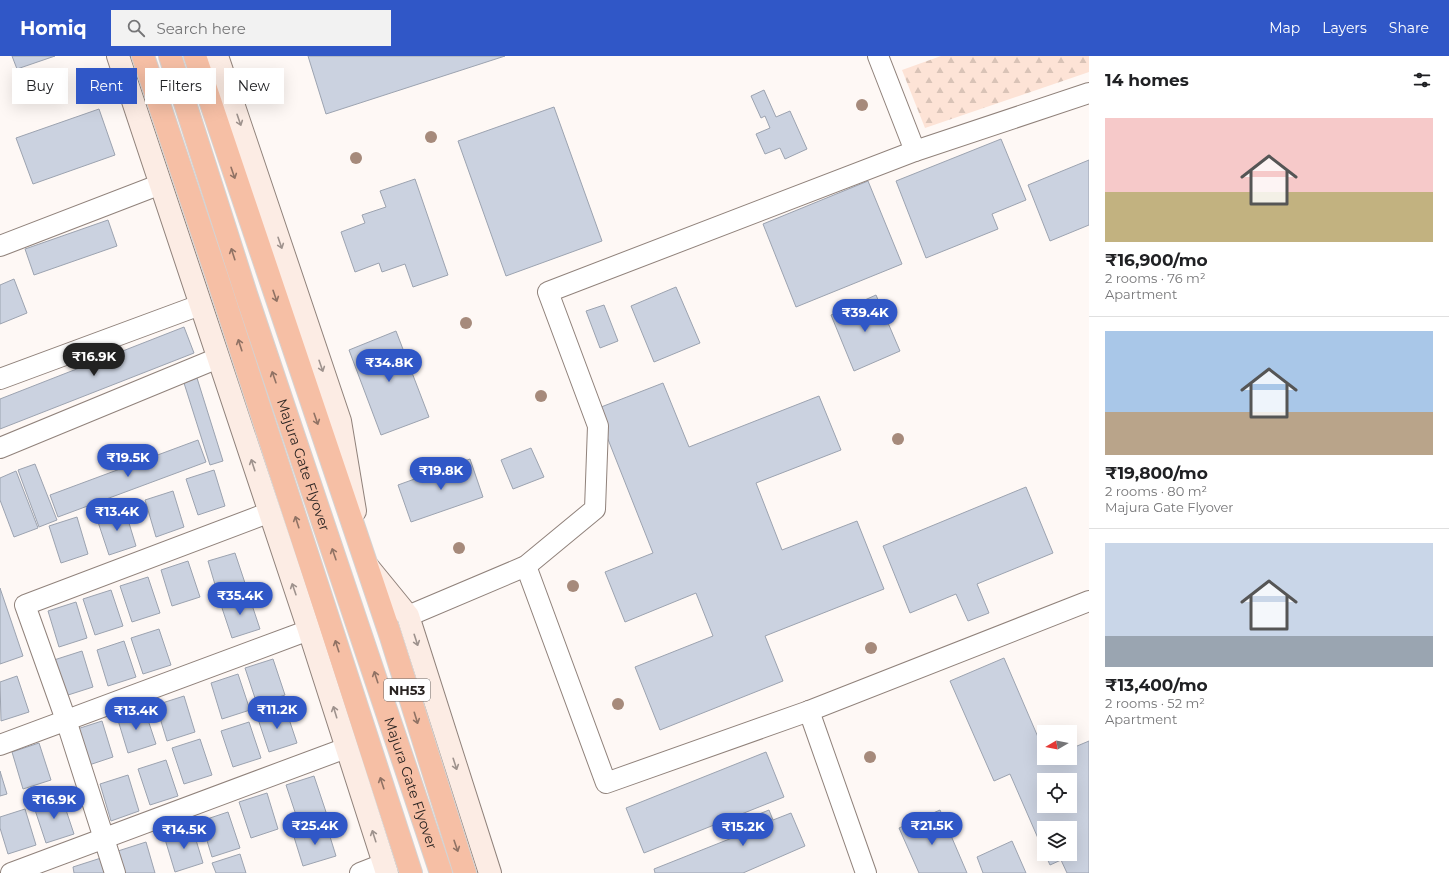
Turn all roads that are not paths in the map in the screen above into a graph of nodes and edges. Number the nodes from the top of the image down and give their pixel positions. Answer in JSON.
{"nodes":[{"id":1,"x":118,"y":56,"type":"edge"},
{"id":2,"x":143,"y":56,"type":"edge"},
{"id":3,"x":170,"y":56,"type":"edge"},
{"id":4,"x":196,"y":56,"type":"edge"},
{"id":5,"x":217,"y":56,"type":"edge"},
{"id":6,"x":878,"y":56,"type":"edge"},
{"id":7,"x":1089,"y":93,"type":"edge"},
{"id":8,"x":915,"y":151,"type":"junction"},
{"id":9,"x":161,"y":184,"type":"junction"},
{"id":10,"x":0,"y":246,"type":"edge"},
{"id":11,"x":200,"y":305,"type":"junction"},
{"id":12,"x":218,"y":358,"type":"junction"},
{"id":13,"x":0,"y":379,"type":"edge"},
{"id":14,"x":0,"y":448,"type":"edge"},
{"id":15,"x":268,"y":513,"type":"junction"},
{"id":16,"x":364,"y":562,"type":"junction"},
{"id":17,"x":526,"y":566,"type":"junction"},
{"id":18,"x":1089,"y":601,"type":"edge"},
{"id":19,"x":408,"y":616,"type":"junction"},
{"id":20,"x":309,"y":630,"type":"junction"},
{"id":21,"x":809,"y":711,"type":"junction"},
{"id":22,"x":66,"y":720,"type":"junction"},
{"id":23,"x":0,"y":745,"type":"edge"},
{"id":24,"x":346,"y":748,"type":"junction"},
{"id":25,"x":105,"y":839,"type":"junction"},
{"id":26,"x":385,"y":869,"type":"edge"},
{"id":27,"x":11,"y":873,"type":"edge"},
{"id":28,"x":116,"y":873,"type":"edge"},
{"id":29,"x":360,"y":873,"type":"edge"},
{"id":30,"x":411,"y":873,"type":"edge"},
{"id":31,"x":441,"y":873,"type":"edge"},
{"id":32,"x":465,"y":873,"type":"edge"},
{"id":33,"x":490,"y":873,"type":"edge"},
{"id":34,"x":866,"y":873,"type":"edge"}],
"edges":[{"from":1,"to":9,"type":"street"},
{"from":30,"to":2,"type":"highway","one_way":true},
{"from":31,"to":3,"type":"highway","name":"Majura Gate Flyover","one_way":true},
{"from":4,"to":16,"type":"highway","name":"Majura Gate Flyover","number":"NH53","one_way":true},
{"from":5,"to":16,"type":"street","one_way":true},
{"from":6,"to":8,"type":"street"},
{"from":7,"to":8,"type":"street"},
{"from":8,"to":17,"type":"street"},
{"from":9,"to":10,"type":"street"},
{"from":9,"to":11,"type":"street"},
{"from":11,"to":12,"type":"street"},
{"from":11,"to":13,"type":"street"},
{"from":12,"to":14,"type":"street"},
{"from":15,"to":12,"type":"street","one_way":true},
{"from":20,"to":15,"type":"street","one_way":true},
{"from":15,"to":22,"type":"street"},
{"from":16,"to":19,"type":"street"},
{"from":16,"to":32,"type":"highway","name":"Majura Gate Flyover","number":"NH53","one_way":true},
{"from":17,"to":19,"type":"street"},
{"from":17,"to":21,"type":"street"},
{"from":18,"to":21,"type":"street"},
{"from":19,"to":33,"type":"street","one_way":true},
{"from":20,"to":22,"type":"street"},
{"from":24,"to":20,"type":"street","one_way":true},
{"from":21,"to":34,"type":"street"},
{"from":22,"to":23,"type":"street"},
{"from":22,"to":25,"type":"street"},
{"from":24,"to":25,"type":"street"},
{"from":26,"to":24,"type":"street","one_way":true},
{"from":25,"to":27,"type":"street"},
{"from":25,"to":28,"type":"street"},
{"from":26,"to":29,"type":"street"}]}
